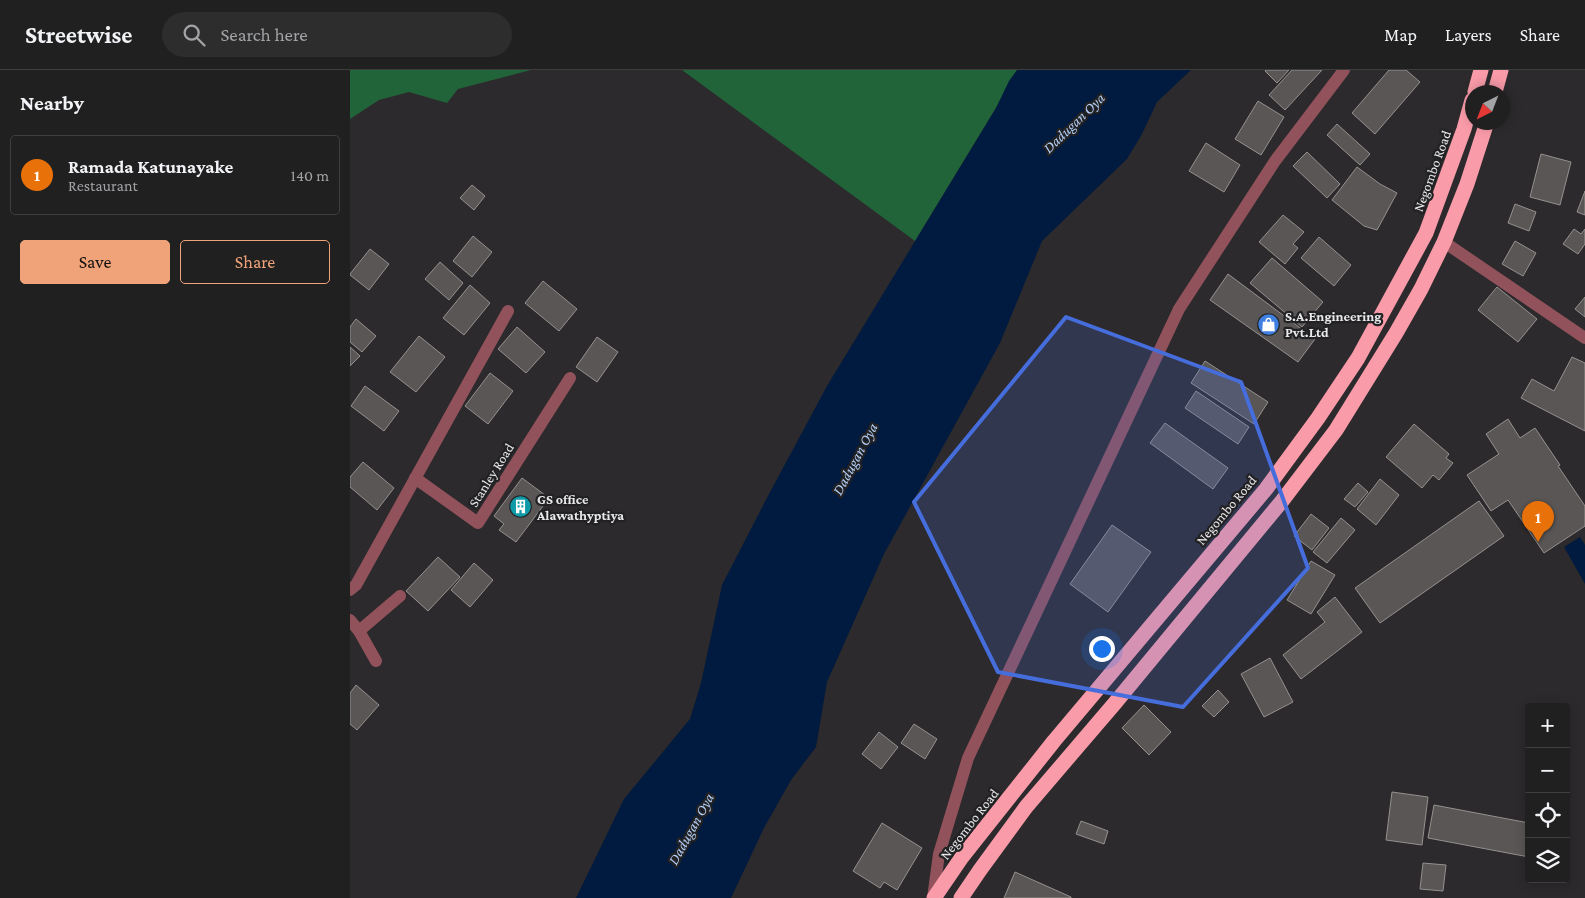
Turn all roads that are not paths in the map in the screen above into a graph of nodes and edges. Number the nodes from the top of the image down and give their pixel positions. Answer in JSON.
{"nodes":[{"id":1,"x":1344,"y":70,"type":"edge"},
{"id":2,"x":1481,"y":70,"type":"edge"},
{"id":3,"x":1501,"y":70,"type":"edge"},
{"id":4,"x":1477,"y":85,"type":"edge"},
{"id":5,"x":1497,"y":85,"type":"edge"},
{"id":6,"x":1465,"y":126,"type":"edge"},
{"id":7,"x":1484,"y":130,"type":"edge"},
{"id":8,"x":1444,"y":242,"type":"junction"},
{"id":9,"x":508,"y":311,"type":"dead end"},
{"id":10,"x":1585,"y":338,"type":"edge"},
{"id":11,"x":570,"y":378,"type":"dead end"},
{"id":12,"x":415,"y":478,"type":"junction"},
{"id":13,"x":350,"y":590,"type":"edge"},
{"id":14,"x":400,"y":596,"type":"dead end"},
{"id":15,"x":350,"y":620,"type":"edge"},
{"id":16,"x":359,"y":631,"type":"junction"},
{"id":17,"x":376,"y":661,"type":"dead end"},
{"id":18,"x":933,"y":898,"type":"edge"},
{"id":19,"x":962,"y":898,"type":"edge"}],
"edges":[{"from":1,"to":18,"type":"street"},
{"from":2,"to":4,"type":"highway"},
{"from":3,"to":5,"type":"highway"},
{"from":6,"to":18,"type":"highway","name":"Negombo Road"},
{"from":7,"to":8,"type":"highway"},
{"from":8,"to":10,"type":"street"},
{"from":8,"to":19,"type":"highway"},
{"from":9,"to":12,"type":"street"},
{"from":11,"to":12,"type":"street","name":"Stanley Road"},
{"from":12,"to":13,"type":"street"},
{"from":14,"to":16,"type":"street"},
{"from":15,"to":16,"type":"street"},
{"from":16,"to":17,"type":"street"}]}
